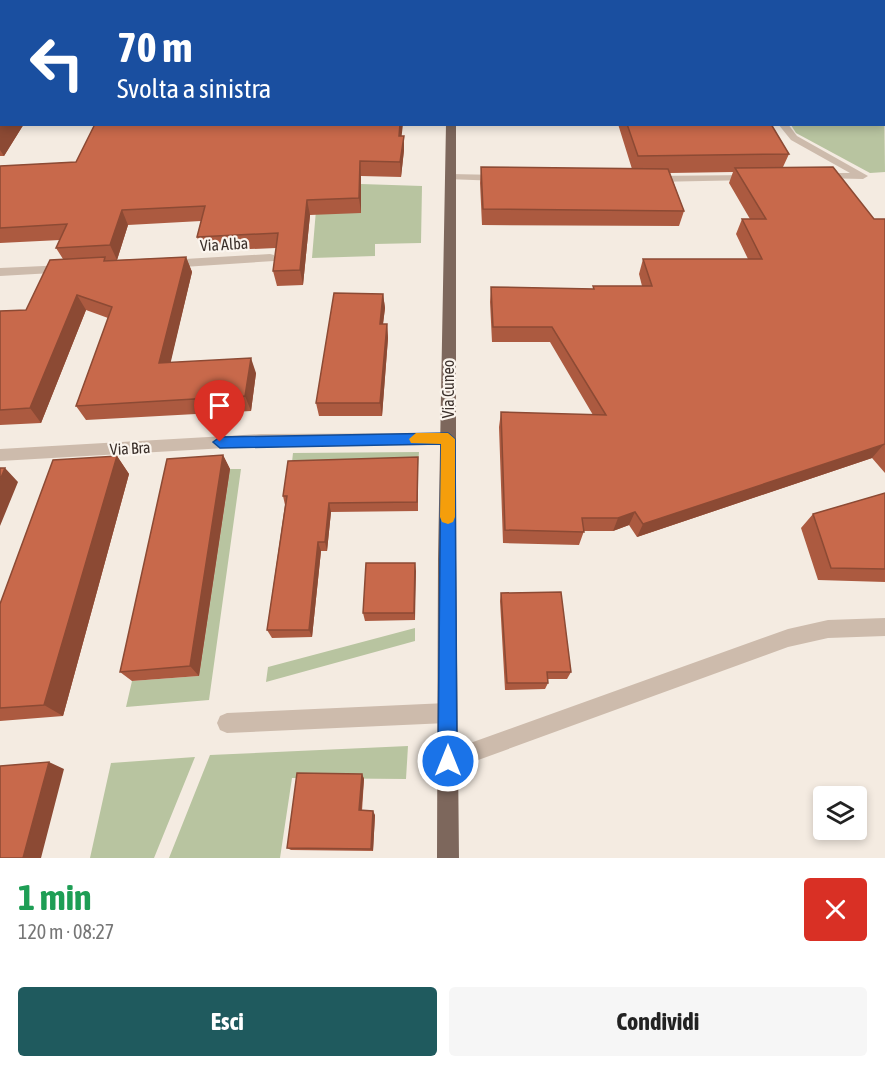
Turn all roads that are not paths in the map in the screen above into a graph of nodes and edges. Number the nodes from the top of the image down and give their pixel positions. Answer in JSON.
{"nodes":[{"id":1,"x":451,"y":126,"type":"edge"},
{"id":2,"x":784,"y":126,"type":"edge"},
{"id":3,"x":450,"y":177,"type":"junction"},
{"id":4,"x":804,"y":177,"type":"edge"},
{"id":5,"x":516,"y":178,"type":"edge"},
{"id":6,"x":757,"y":178,"type":"edge"},
{"id":7,"x":640,"y":179,"type":"edge"},
{"id":8,"x":270,"y":258,"type":"dead end"},
{"id":9,"x":160,"y":264,"type":"edge"},
{"id":10,"x":80,"y":268,"type":"edge"},
{"id":11,"x":0,"y":272,"type":"edge"},
{"id":12,"x":448,"y":439,"type":"junction"},
{"id":13,"x":0,"y":455,"type":"edge"},
{"id":14,"x":885,"y":627,"type":"edge"},
{"id":15,"x":447,"y":713,"type":"junction"},
{"id":16,"x":227,"y":723,"type":"dead end"},
{"id":17,"x":448,"y":761,"type":"junction"},
{"id":18,"x":448,"y":858,"type":"edge"}],
"edges":[{"from":1,"to":3,"type":"main road","name":"Via Cuneo"},
{"from":2,"to":4,"type":"street"},
{"from":3,"to":5,"type":"street"},
{"from":3,"to":12,"type":"main road","name":"Via Cuneo"},
{"from":6,"to":7,"type":"street"},
{"from":8,"to":9,"type":"street","name":"Via Alba"},
{"from":10,"to":11,"type":"street"},
{"from":12,"to":13,"type":"street","name":"Via Bra"},
{"from":12,"to":15,"type":"main road","name":"Via Cuneo"},
{"from":14,"to":17,"type":"street"},
{"from":15,"to":16,"type":"street"},
{"from":15,"to":17,"type":"main road","name":"Via Cuneo"},
{"from":17,"to":18,"type":"main road","name":"Via Cuneo"}]}
